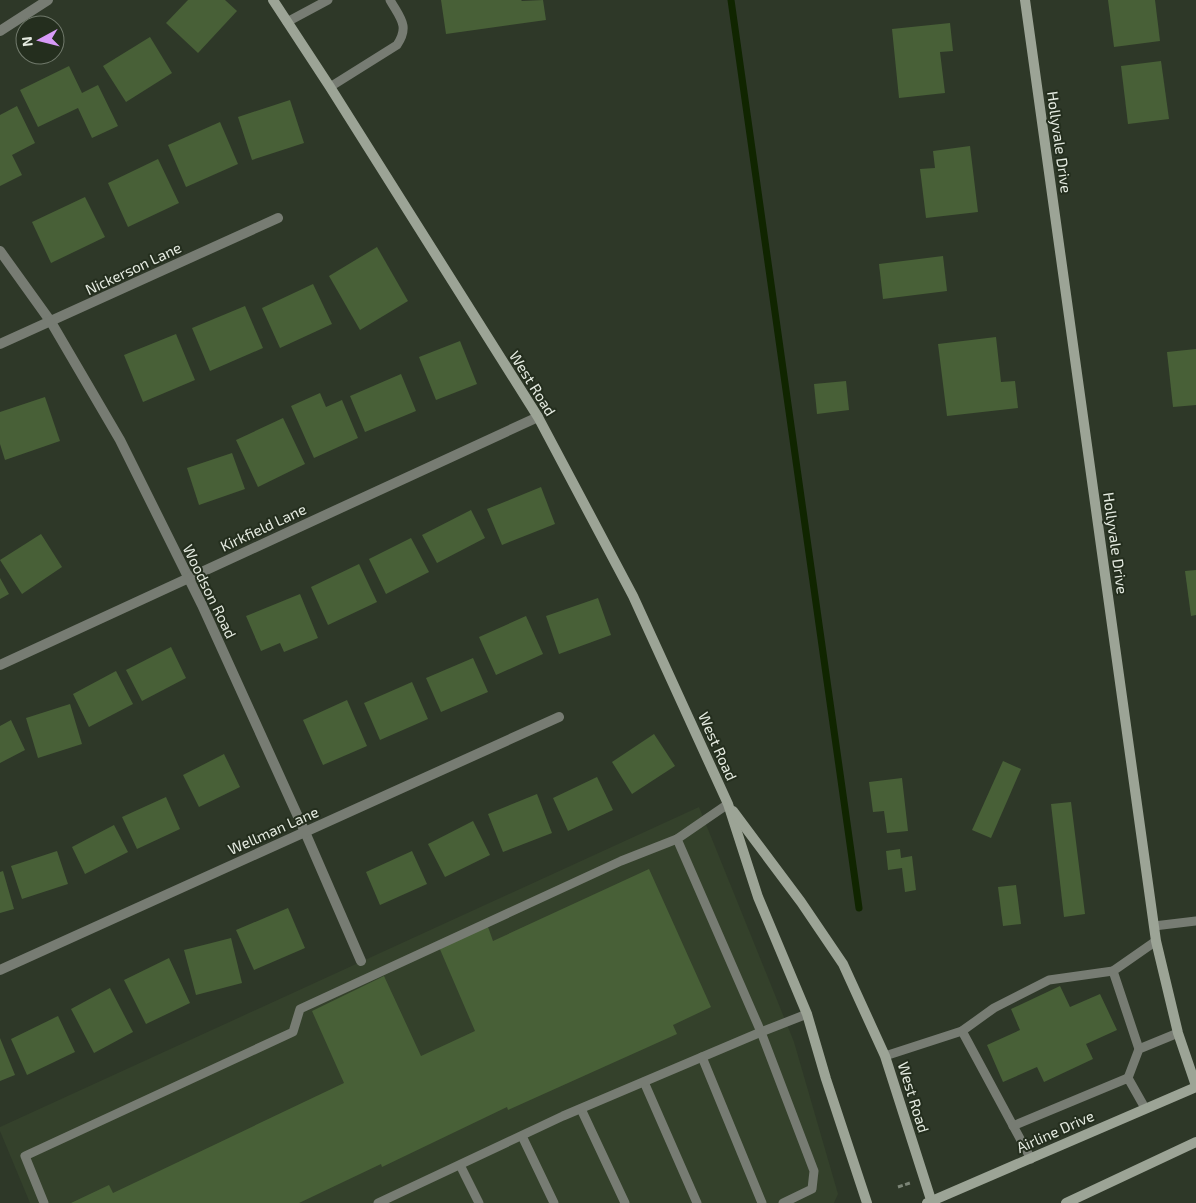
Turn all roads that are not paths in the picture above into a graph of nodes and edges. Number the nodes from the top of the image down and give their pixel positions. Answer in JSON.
{"nodes":[{"id":1,"x":48,"y":0,"type":"edge"},
{"id":2,"x":273,"y":0,"type":"edge"},
{"id":3,"x":328,"y":0,"type":"edge"},
{"id":4,"x":390,"y":0,"type":"edge"},
{"id":5,"x":1025,"y":0,"type":"edge"},
{"id":6,"x":287,"y":22,"type":"junction"},
{"id":7,"x":0,"y":31,"type":"edge"},
{"id":8,"x":330,"y":87,"type":"junction"},
{"id":9,"x":278,"y":218,"type":"dead end"},
{"id":10,"x":0,"y":251,"type":"edge"},
{"id":11,"x":51,"y":322,"type":"junction"},
{"id":12,"x":0,"y":344,"type":"edge"},
{"id":13,"x":538,"y":417,"type":"junction"},
{"id":14,"x":188,"y":578,"type":"junction"},
{"id":15,"x":0,"y":665,"type":"edge"},
{"id":16,"x":559,"y":717,"type":"dead end"},
{"id":17,"x":728,"y":804,"type":"junction"},
{"id":18,"x":305,"y":832,"type":"junction"},
{"id":19,"x":678,"y":839,"type":"junction"},
{"id":20,"x":1196,"y":921,"type":"edge"},
{"id":21,"x":1154,"y":926,"type":"junction"},
{"id":22,"x":1156,"y":941,"type":"junction"},
{"id":23,"x":361,"y":960,"type":"dead end"},
{"id":24,"x":0,"y":970,"type":"edge"},
{"id":25,"x":1113,"y":971,"type":"junction"},
{"id":26,"x":807,"y":1014,"type":"junction"},
{"id":27,"x":761,"y":1032,"type":"junction"},
{"id":28,"x":962,"y":1032,"type":"junction"},
{"id":29,"x":1178,"y":1033,"type":"junction"},
{"id":30,"x":1139,"y":1049,"type":"junction"},
{"id":31,"x":885,"y":1056,"type":"junction"},
{"id":32,"x":702,"y":1057,"type":"junction"},
{"id":33,"x":1128,"y":1078,"type":"junction"},
{"id":34,"x":644,"y":1082,"type":"junction"},
{"id":35,"x":1196,"y":1087,"type":"edge"},
{"id":36,"x":1145,"y":1108,"type":"junction"},
{"id":37,"x":581,"y":1109,"type":"junction"},
{"id":38,"x":1013,"y":1126,"type":"junction"},
{"id":39,"x":522,"y":1136,"type":"junction"},
{"id":40,"x":1196,"y":1142,"type":"edge"},
{"id":41,"x":1031,"y":1159,"type":"junction"},
{"id":42,"x":460,"y":1164,"type":"junction"},
{"id":43,"x":399,"y":1193,"type":"junction"},
{"id":44,"x":930,"y":1202,"type":"edge"},
{"id":45,"x":44,"y":1203,"type":"edge"},
{"id":46,"x":378,"y":1203,"type":"edge"},
{"id":47,"x":404,"y":1203,"type":"edge"},
{"id":48,"x":479,"y":1203,"type":"edge"},
{"id":49,"x":554,"y":1203,"type":"edge"},
{"id":50,"x":624,"y":1203,"type":"edge"},
{"id":51,"x":697,"y":1203,"type":"edge"},
{"id":52,"x":762,"y":1203,"type":"edge"},
{"id":53,"x":783,"y":1203,"type":"edge"},
{"id":54,"x":867,"y":1203,"type":"edge"},
{"id":55,"x":1066,"y":1203,"type":"edge"}],
"edges":[{"from":1,"to":7,"type":"street"},
{"from":2,"to":6,"type":"street","name":"West Road"},
{"from":3,"to":6,"type":"lane"},
{"from":4,"to":8,"type":"lane"},
{"from":5,"to":21,"type":"street","name":"Hollyvale Drive"},
{"from":6,"to":8,"type":"street","name":"West Road"},
{"from":8,"to":13,"type":"street","name":"West Road"},
{"from":9,"to":11,"type":"street","name":"Nickerson Lane"},
{"from":10,"to":11,"type":"street","name":"Woodson Road"},
{"from":11,"to":12,"type":"street","name":"Nickerson Lane"},
{"from":11,"to":14,"type":"street","name":"Woodson Road"},
{"from":13,"to":14,"type":"street","name":"Kirkfield Lane"},
{"from":13,"to":17,"type":"street","name":"West Road"},
{"from":14,"to":15,"type":"street","name":"Kirkfield Lane"},
{"from":14,"to":18,"type":"street","name":"Woodson Road"},
{"from":16,"to":18,"type":"street","name":"Wellman Lane"},
{"from":17,"to":19,"type":"lane"},
{"from":17,"to":26,"type":"street","name":"West Road"},
{"from":17,"to":31,"type":"street","name":"West Road"},
{"from":18,"to":23,"type":"street","name":"Woodson Road"},
{"from":18,"to":24,"type":"street","name":"Wellman Lane"},
{"from":19,"to":27,"type":"lane"},
{"from":19,"to":45,"type":"lane"},
{"from":20,"to":21,"type":"lane"},
{"from":21,"to":22,"type":"street","name":"Hollyvale Drive"},
{"from":22,"to":25,"type":"lane"},
{"from":22,"to":29,"type":"street","name":"Hollyvale Drive"},
{"from":25,"to":28,"type":"lane"},
{"from":25,"to":30,"type":"lane"},
{"from":26,"to":27,"type":"lane"},
{"from":26,"to":54,"type":"street","name":"West Road"},
{"from":27,"to":32,"type":"lane"},
{"from":27,"to":53,"type":"lane"},
{"from":28,"to":31,"type":"lane"},
{"from":28,"to":38,"type":"lane"},
{"from":29,"to":30,"type":"lane"},
{"from":29,"to":35,"type":"street","name":"Hollyvale Drive"},
{"from":30,"to":33,"type":"lane"},
{"from":31,"to":44,"type":"street","name":"West Road"},
{"from":32,"to":34,"type":"lane"},
{"from":32,"to":52,"type":"lane"},
{"from":33,"to":36,"type":"lane"},
{"from":33,"to":38,"type":"lane"},
{"from":34,"to":37,"type":"lane"},
{"from":34,"to":51,"type":"lane"},
{"from":35,"to":36,"type":"street","name":"Airline Drive"},
{"from":36,"to":41,"type":"street","name":"Airline Drive"},
{"from":37,"to":39,"type":"lane"},
{"from":37,"to":50,"type":"lane"},
{"from":38,"to":41,"type":"lane"},
{"from":39,"to":42,"type":"lane"},
{"from":39,"to":49,"type":"lane"},
{"from":40,"to":55,"type":"street"},
{"from":41,"to":44,"type":"street","name":"Airline Drive"},
{"from":42,"to":43,"type":"lane"},
{"from":42,"to":48,"type":"lane"},
{"from":43,"to":46,"type":"lane"},
{"from":43,"to":47,"type":"lane"}]}
